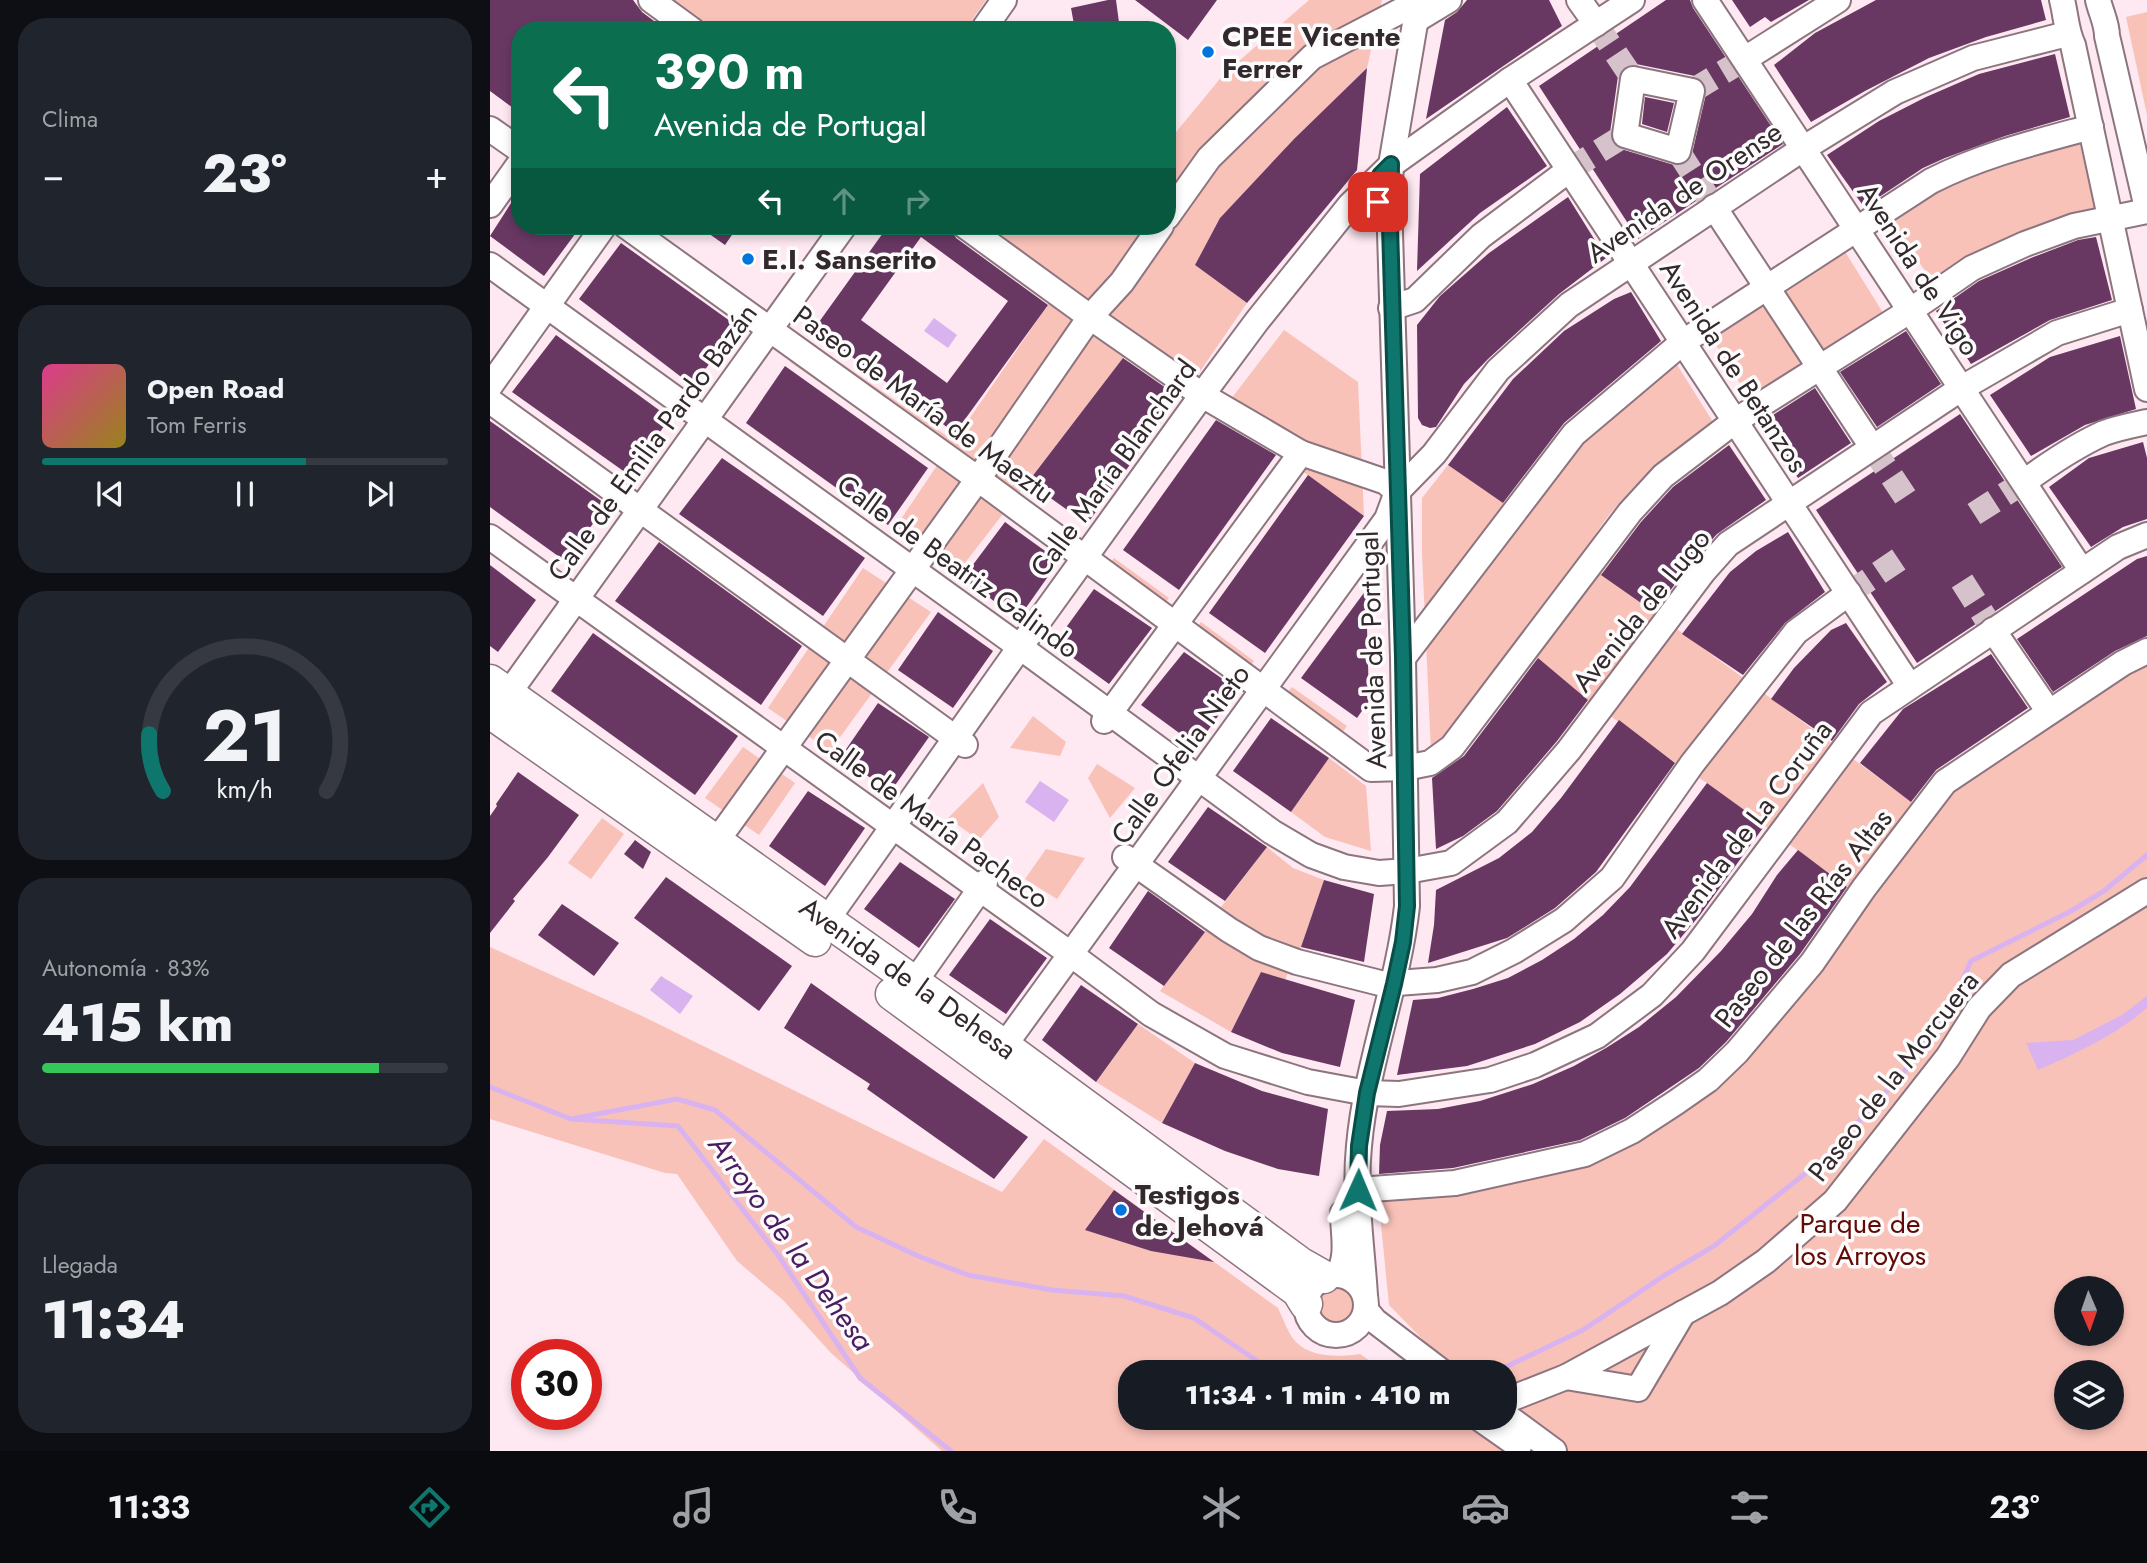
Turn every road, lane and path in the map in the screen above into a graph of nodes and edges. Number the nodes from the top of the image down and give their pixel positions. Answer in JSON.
{"nodes":[{"id":1,"x":651,"y":0,"type":"edge"},
{"id":2,"x":1004,"y":0,"type":"edge"},
{"id":3,"x":1449,"y":0,"type":"edge"},
{"id":4,"x":1579,"y":0,"type":"edge"},
{"id":5,"x":1632,"y":0,"type":"edge"},
{"id":6,"x":1705,"y":0,"type":"edge"},
{"id":7,"x":1838,"y":0,"type":"edge"},
{"id":8,"x":1413,"y":7,"type":"edge"},
{"id":9,"x":2102,"y":17,"type":"edge"},
{"id":10,"x":680,"y":21,"type":"edge"},
{"id":11,"x":989,"y":21,"type":"edge"},
{"id":12,"x":1596,"y":24,"type":"junction"},
{"id":13,"x":2068,"y":25,"type":"edge"},
{"id":14,"x":1745,"y":59,"type":"junction"},
{"id":15,"x":1510,"y":80,"type":"junction"},
{"id":16,"x":2091,"y":127,"type":"junction"},
{"id":17,"x":490,"y":129,"type":"edge"},
{"id":18,"x":511,"y":144,"type":"edge"},
{"id":19,"x":1804,"y":148,"type":"junction"},
{"id":20,"x":1385,"y":170,"type":"junction"},
{"id":21,"x":1569,"y":170,"type":"junction"},
{"id":22,"x":511,"y":176,"type":"edge"},
{"id":23,"x":1176,"y":204,"type":"edge"},
{"id":24,"x":490,"y":205,"type":"edge"},
{"id":25,"x":1714,"y":207,"type":"junction"},
{"id":26,"x":2147,"y":210,"type":"edge"},
{"id":27,"x":2111,"y":218,"type":"junction"},
{"id":28,"x":1857,"y":229,"type":"junction"},
{"id":29,"x":597,"y":235,"type":"edge"},
{"id":30,"x":639,"y":235,"type":"edge"},
{"id":31,"x":838,"y":235,"type":"edge"},
{"id":32,"x":977,"y":235,"type":"edge"},
{"id":33,"x":1155,"y":235,"type":"edge"},
{"id":34,"x":1630,"y":262,"type":"junction"},
{"id":35,"x":490,"y":265,"type":"edge"},
{"id":36,"x":1767,"y":287,"type":"junction"},
{"id":37,"x":546,"y":306,"type":"junction"},
{"id":38,"x":1391,"y":308,"type":"junction"},
{"id":39,"x":1911,"y":310,"type":"junction"},
{"id":40,"x":2137,"y":311,"type":"edge"},
{"id":41,"x":1090,"y":317,"type":"junction"},
{"id":42,"x":771,"y":329,"type":"junction"},
{"id":43,"x":1683,"y":342,"type":"junction"},
{"id":44,"x":1820,"y":368,"type":"junction"},
{"id":45,"x":490,"y":386,"type":"edge"},
{"id":46,"x":1962,"y":388,"type":"junction"},
{"id":47,"x":2147,"y":389,"type":"edge"},
{"id":48,"x":1202,"y":395,"type":"junction"},
{"id":49,"x":490,"y":401,"type":"edge"},
{"id":50,"x":704,"y":421,"type":"junction"},
{"id":51,"x":1735,"y":421,"type":"junction"},
{"id":52,"x":2147,"y":422,"type":"edge"},
{"id":53,"x":1872,"y":447,"type":"junction"},
{"id":54,"x":1301,"y":453,"type":"junction"},
{"id":55,"x":978,"y":479,"type":"junction"},
{"id":56,"x":2024,"y":482,"type":"junction"},
{"id":57,"x":1392,"y":487,"type":"junction"},
{"id":58,"x":1789,"y":502,"type":"junction"},
{"id":59,"x":640,"y":510,"type":"junction"},
{"id":60,"x":1387,"y":519,"type":"junction"},
{"id":61,"x":2147,"y":535,"type":"edge"},
{"id":62,"x":490,"y":537,"type":"edge"},
{"id":63,"x":1084,"y":558,"type":"junction"},
{"id":64,"x":912,"y":570,"type":"junction"},
{"id":65,"x":2082,"y":571,"type":"junction"},
{"id":66,"x":1849,"y":593,"type":"junction"},
{"id":67,"x":576,"y":598,"type":"junction"},
{"id":68,"x":1174,"y":624,"type":"junction"},
{"id":69,"x":1993,"y":630,"type":"junction"},
{"id":70,"x":1020,"y":647,"type":"junction"},
{"id":71,"x":2147,"y":651,"type":"edge"},
{"id":72,"x":1403,"y":657,"type":"junction"},
{"id":73,"x":849,"y":661,"type":"junction"},
{"id":74,"x":1909,"y":685,"type":"junction"},
{"id":75,"x":1263,"y":689,"type":"junction"},
{"id":76,"x":494,"y":704,"type":"edge"},
{"id":77,"x":2049,"y":712,"type":"junction"},
{"id":78,"x":1107,"y":716,"type":"junction"},
{"id":79,"x":960,"y":741,"type":"junction"},
{"id":80,"x":783,"y":749,"type":"junction"},
{"id":81,"x":1399,"y":768,"type":"junction"},
{"id":82,"x":1200,"y":778,"type":"junction"},
{"id":83,"x":893,"y":827,"type":"junction"},
{"id":84,"x":716,"y":842,"type":"junction"},
{"id":85,"x":1130,"y":861,"type":"junction"},
{"id":86,"x":1402,"y":872,"type":"junction"},
{"id":87,"x":983,"y":886,"type":"junction"},
{"id":88,"x":2147,"y":891,"type":"edge"},
{"id":89,"x":827,"y":921,"type":"junction"},
{"id":90,"x":1072,"y":955,"type":"junction"},
{"id":91,"x":1389,"y":984,"type":"junction"},
{"id":92,"x":907,"y":992,"type":"junction"},
{"id":93,"x":1004,"y":1046,"type":"junction"},
{"id":94,"x":1360,"y":1092,"type":"junction"},
{"id":95,"x":1358,"y":1190,"type":"junction"},
{"id":96,"x":1331,"y":1276,"type":"junction"},
{"id":97,"x":1366,"y":1303,"type":"junction"},
{"id":98,"x":1306,"y":1304,"type":"junction"},
{"id":99,"x":1683,"y":1313,"type":"junction"},
{"id":100,"x":1349,"y":1332,"type":"junction"},
{"id":101,"x":1401,"y":1360,"type":"edge"},
{"id":102,"x":1426,"y":1360,"type":"edge"},
{"id":103,"x":1566,"y":1377,"type":"junction"},
{"id":104,"x":1517,"y":1396,"type":"edge"},
{"id":105,"x":1517,"y":1424,"type":"edge"},
{"id":106,"x":1496,"y":1430,"type":"edge"},
{"id":107,"x":1526,"y":1451,"type":"edge"},
{"id":108,"x":1554,"y":1451,"type":"edge"}],
"edges":[{"from":1,"to":10,"type":"street"},
{"from":2,"to":11,"type":"street"},
{"from":3,"to":8,"type":"street"},
{"from":4,"to":12,"type":"street"},
{"from":5,"to":12,"type":"street","name":"Calle María Blanchard"},
{"from":6,"to":14,"type":"street","name":"Avenida de Vigo"},
{"from":7,"to":14,"type":"street"},
{"from":8,"to":20,"type":"street","name":"Avenida de Portugal"},
{"from":8,"to":23,"type":"street"},
{"from":9,"to":13,"type":"street","name":"Avenida de Orense"},
{"from":9,"to":26,"type":"street"},
{"from":12,"to":15,"type":"street","name":"Calle María Blanchard"},
{"from":13,"to":16,"type":"street"},
{"from":13,"to":19,"type":"street","name":"Avenida de Orense"},
{"from":14,"to":19,"type":"street","name":"Avenida de Vigo"},
{"from":15,"to":20,"type":"street","name":"Calle María Blanchard"},
{"from":15,"to":21,"type":"street","name":"Avenida de Betanzos"},
{"from":16,"to":27,"type":"street"},
{"from":16,"to":28,"type":"street"},
{"from":17,"to":18,"type":"street"},
{"from":19,"to":25,"type":"street","name":"Avenida de Orense"},
{"from":19,"to":28,"type":"street","name":"Avenida de Vigo"},
{"from":20,"to":38,"type":"street","name":"Avenida de Portugal"},
{"from":20,"to":48,"type":"street","name":"Calle María Blanchard"},
{"from":20,"to":57,"type":"street","name":"Avenida de Portugal"},
{"from":21,"to":34,"type":"street","name":"Avenida de Betanzos"},
{"from":21,"to":38,"type":"street"},
{"from":22,"to":24,"type":"street"},
{"from":25,"to":34,"type":"street","name":"Avenida de Orense"},
{"from":25,"to":36,"type":"street"},
{"from":26,"to":27,"type":"street"},
{"from":27,"to":39,"type":"street"},
{"from":27,"to":40,"type":"street"},
{"from":28,"to":36,"type":"street"},
{"from":28,"to":39,"type":"street","name":"Avenida de Vigo"},
{"from":29,"to":37,"type":"street"},
{"from":30,"to":42,"type":"street","name":"Paseo de María de Maeztu"},
{"from":31,"to":42,"type":"street","name":"Calle de Emilia Pardo Bazán"},
{"from":32,"to":41,"type":"street"},
{"from":33,"to":41,"type":"street"},
{"from":34,"to":43,"type":"street","name":"Avenida de Betanzos"},
{"from":34,"to":57,"type":"street","name":"Avenida de Orense"},
{"from":35,"to":37,"type":"street","name":"Calle de Beatriz Galindo"},
{"from":36,"to":43,"type":"street"},
{"from":36,"to":44,"type":"street"},
{"from":37,"to":45,"type":"street"},
{"from":37,"to":50,"type":"street","name":"Calle de Beatriz Galindo"},
{"from":38,"to":57,"type":"street","name":"Avenida de Portugal"},
{"from":39,"to":44,"type":"street"},
{"from":39,"to":46,"type":"street","name":"Avenida de Vigo"},
{"from":40,"to":46,"type":"street","name":"Avenida de Lugo"},
{"from":40,"to":47,"type":"street"},
{"from":41,"to":48,"type":"street"},
{"from":41,"to":55,"type":"street"},
{"from":42,"to":50,"type":"street","name":"Calle de Emilia Pardo Bazán"},
{"from":42,"to":55,"type":"street","name":"Paseo de María de Maeztu"},
{"from":43,"to":51,"type":"street","name":"Avenida de Betanzos"},
{"from":43,"to":72,"type":"street"},
{"from":44,"to":51,"type":"street"},
{"from":44,"to":53,"type":"street"},
{"from":46,"to":53,"type":"street","name":"Avenida de Lugo"},
{"from":46,"to":56,"type":"street","name":"Avenida de Vigo"},
{"from":48,"to":54,"type":"street"},
{"from":48,"to":63,"type":"street","name":"Calle María Blanchard"},
{"from":49,"to":59,"type":"street"},
{"from":50,"to":59,"type":"street","name":"Calle de Emilia Pardo Bazán"},
{"from":50,"to":64,"type":"street","name":"Calle de Beatriz Galindo"},
{"from":51,"to":58,"type":"street","name":"Avenida de Betanzos"},
{"from":51,"to":81,"type":"street"},
{"from":52,"to":56,"type":"street"},
{"from":53,"to":58,"type":"street","name":"Avenida de Lugo"},
{"from":54,"to":57,"type":"street"},
{"from":54,"to":68,"type":"street"},
{"from":55,"to":63,"type":"street","name":"Paseo de María de Maeztu"},
{"from":55,"to":64,"type":"street"},
{"from":56,"to":65,"type":"street","name":"Avenida de Vigo"},
{"from":57,"to":60,"type":"street","name":"Calle Ofelia Nieto"},
{"from":57,"to":72,"type":"street","name":"Avenida de Portugal"},
{"from":58,"to":66,"type":"street","name":"Avenida de Betanzos"},
{"from":58,"to":86,"type":"street","name":"Avenida de Lugo"},
{"from":59,"to":67,"type":"street","name":"Calle de Emilia Pardo Bazán"},
{"from":59,"to":73,"type":"street"},
{"from":60,"to":75,"type":"street","name":"Calle Ofelia Nieto"},
{"from":60,"to":81,"type":"street","name":"Avenida de Portugal"},
{"from":61,"to":65,"type":"street","name":"Avenida de La Coruña"},
{"from":62,"to":67,"type":"street","name":"Calle de María Pacheco"},
{"from":63,"to":68,"type":"street","name":"Paseo de María de Maeztu"},
{"from":63,"to":70,"type":"street","name":"Calle María Blanchard"},
{"from":64,"to":70,"type":"street","name":"Calle de Beatriz Galindo"},
{"from":64,"to":73,"type":"street"},
{"from":65,"to":69,"type":"street","name":"Avenida de La Coruña"},
{"from":66,"to":74,"type":"street","name":"Avenida de Betanzos"},
{"from":66,"to":91,"type":"street"},
{"from":67,"to":76,"type":"street","name":"Calle de Emilia Pardo Bazán"},
{"from":67,"to":80,"type":"street","name":"Calle de María Pacheco"},
{"from":68,"to":75,"type":"street","name":"Paseo de María de Maeztu"},
{"from":68,"to":78,"type":"street"},
{"from":69,"to":74,"type":"street","name":"Avenida de La Coruña"},
{"from":69,"to":77,"type":"street"},
{"from":70,"to":78,"type":"street","name":"Calle de Beatriz Galindo"},
{"from":70,"to":79,"type":"street","name":"Calle María Blanchard"},
{"from":71,"to":77,"type":"street","name":"Paseo de las Rías Altas"},
{"from":72,"to":81,"type":"street","name":"Avenida de Portugal"},
{"from":73,"to":79,"type":"street"},
{"from":73,"to":80,"type":"street"},
{"from":74,"to":94,"type":"street","name":"Avenida de La Coruña"},
{"from":75,"to":81,"type":"street","name":"Paseo de María de Maeztu"},
{"from":75,"to":82,"type":"street","name":"Calle Ofelia Nieto"},
{"from":76,"to":84,"type":"main road","name":"Avenida de la Dehesa"},
{"from":76,"to":92,"type":"main road","name":"Avenida de la Dehesa"},
{"from":77,"to":95,"type":"street","name":"Paseo de las Rías Altas"},
{"from":78,"to":82,"type":"street","name":"Calle de Beatriz Galindo"},
{"from":79,"to":83,"type":"street","name":"Calle María Blanchard"},
{"from":80,"to":83,"type":"street","name":"Calle de María Pacheco"},
{"from":80,"to":84,"type":"street"},
{"from":81,"to":86,"type":"street","name":"Avenida de Portugal"},
{"from":82,"to":85,"type":"street","name":"Calle Ofelia Nieto"},
{"from":82,"to":86,"type":"street","name":"Calle de Beatriz Galindo"},
{"from":83,"to":87,"type":"street","name":"Calle de María Pacheco"},
{"from":83,"to":89,"type":"street","name":"Calle María Blanchard"},
{"from":84,"to":89,"type":"main road","name":"Avenida de la Dehesa"},
{"from":85,"to":90,"type":"street","name":"Calle Ofelia Nieto"},
{"from":85,"to":91,"type":"street"},
{"from":86,"to":91,"type":"street","name":"Avenida de Portugal"},
{"from":87,"to":90,"type":"street","name":"Calle de María Pacheco"},
{"from":87,"to":92,"type":"street"},
{"from":88,"to":99,"type":"street","name":"Paseo de la Morcuera"},
{"from":89,"to":92,"type":"main road","name":"Avenida de la Dehesa"},
{"from":90,"to":93,"type":"street","name":"Calle Ofelia Nieto"},
{"from":90,"to":94,"type":"street","name":"Calle de María Pacheco"},
{"from":91,"to":94,"type":"street","name":"Avenida de Portugal"},
{"from":92,"to":93,"type":"main road","name":"Avenida de la Dehesa"},
{"from":92,"to":98,"type":"main road","name":"Avenida de la Dehesa"},
{"from":93,"to":96,"type":"main road","name":"Avenida de la Dehesa"},
{"from":94,"to":95,"type":"street","name":"Avenida de Portugal"},
{"from":94,"to":96,"type":"street","name":"Avenida de Portugal"},
{"from":95,"to":97,"type":"street","name":"Avenida de Portugal"},
{"from":96,"to":97,"type":"street","name":"Avenida de la Dehesa"},
{"from":96,"to":98,"type":"street"},
{"from":97,"to":100,"type":"street"},
{"from":97,"to":102,"type":"street","name":"Avenida de la Dehesa"},
{"from":98,"to":100,"type":"street","name":"Avenida de la Dehesa"},
{"from":99,"to":103,"type":"street","name":"Paseo de la Morcuera"},
{"from":99,"to":103,"type":"street"},
{"from":100,"to":101,"type":"street","name":"Avenida de la Dehesa"},
{"from":103,"to":104,"type":"street","name":"Paseo de la Morcuera"},
{"from":105,"to":108,"type":"street"},
{"from":106,"to":107,"type":"street"}]}
